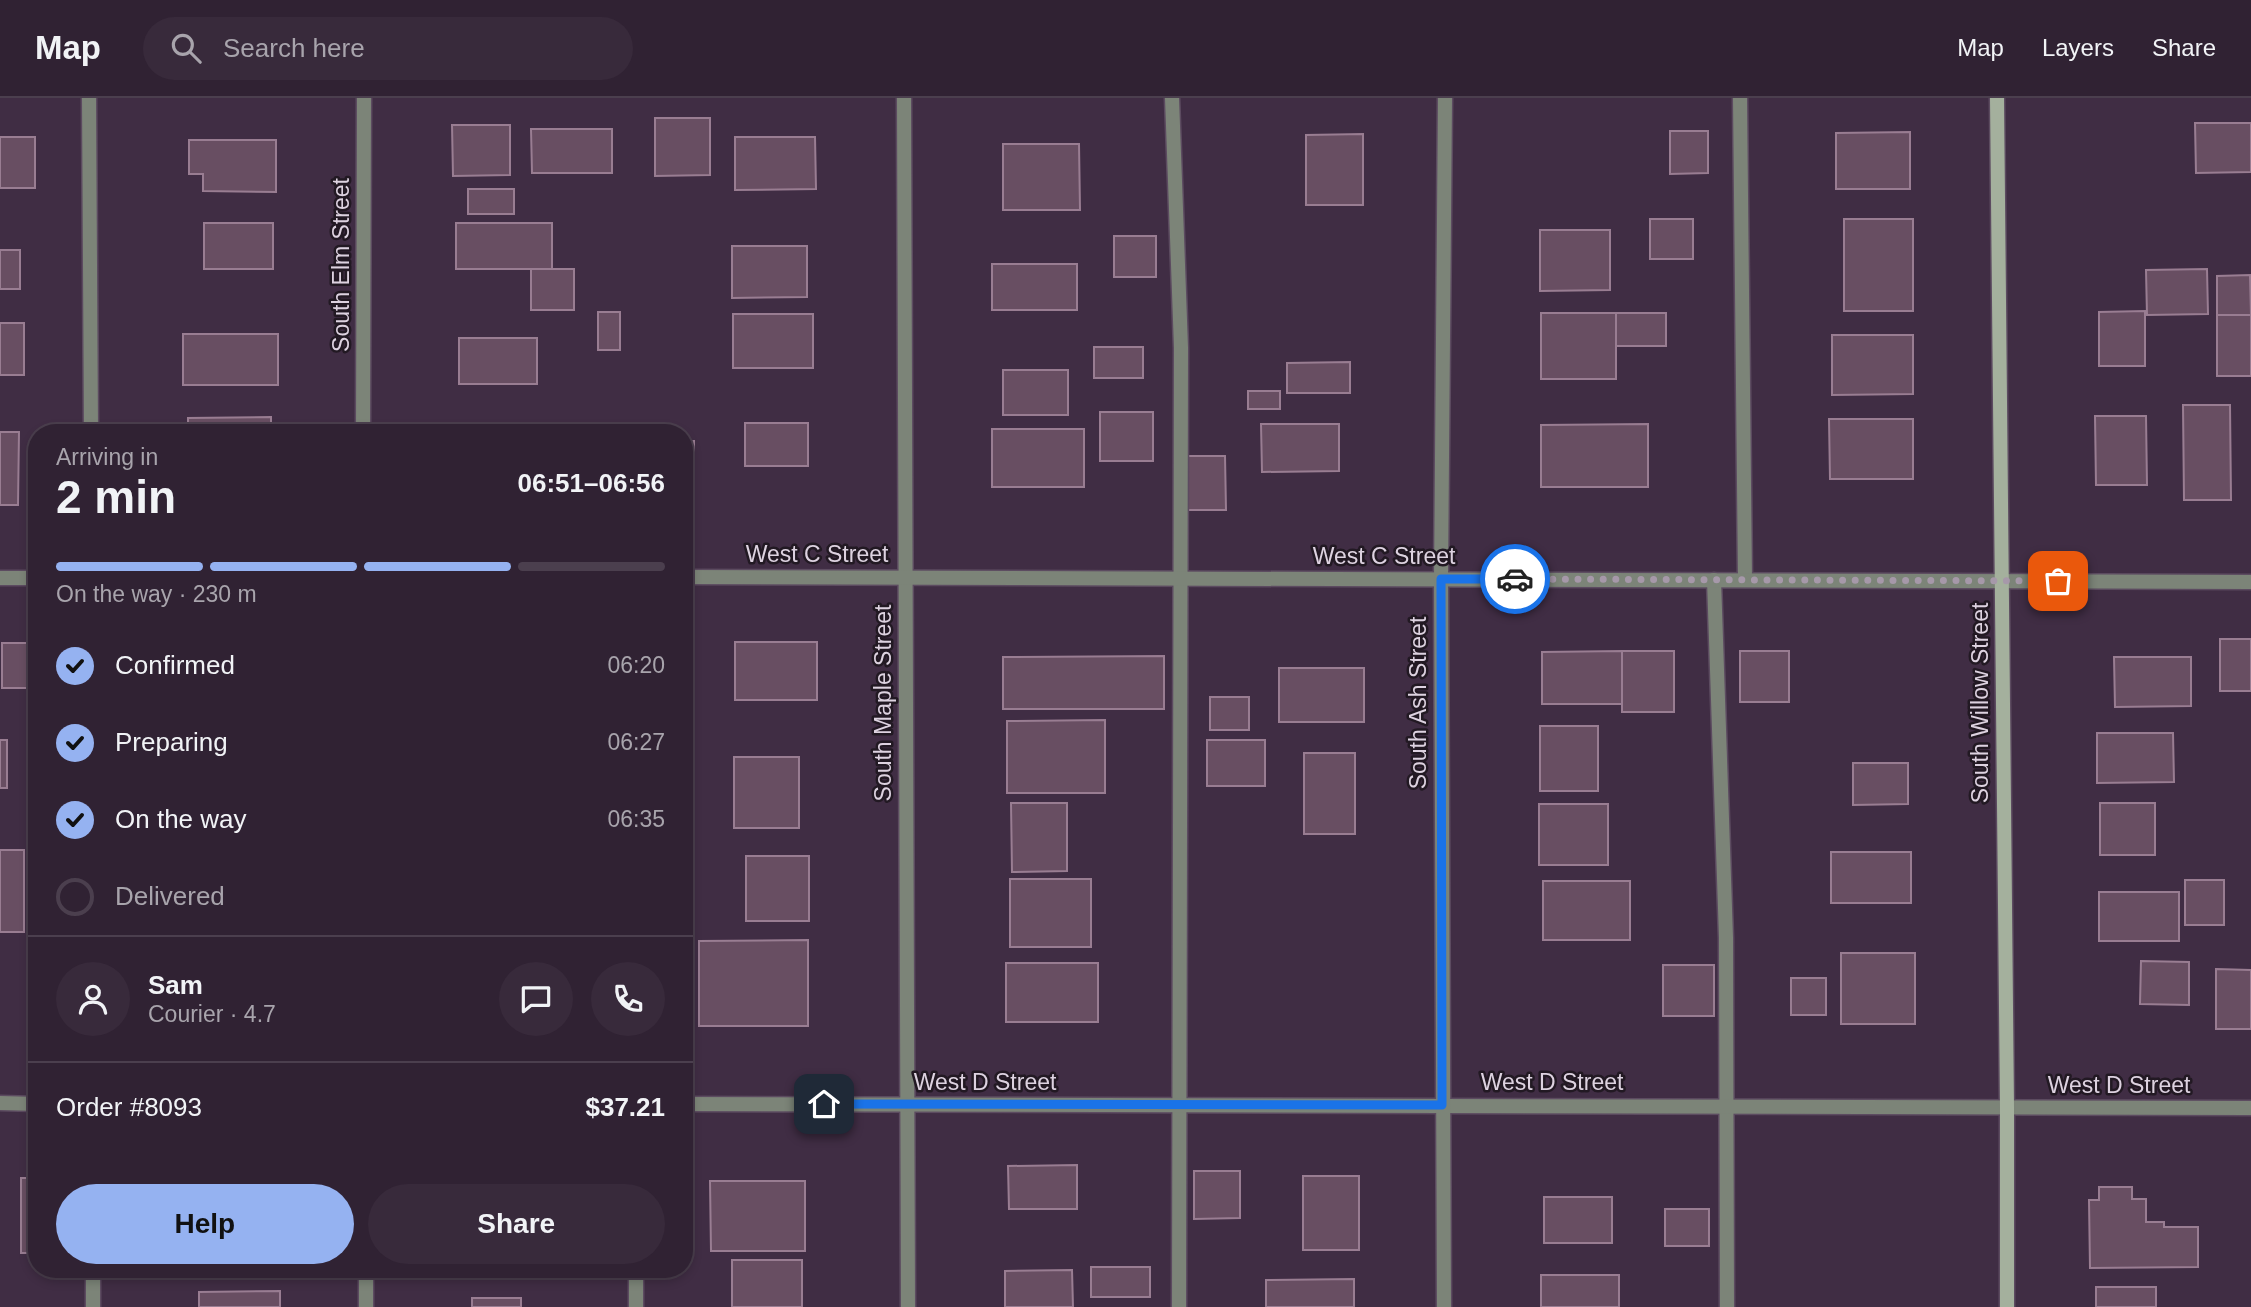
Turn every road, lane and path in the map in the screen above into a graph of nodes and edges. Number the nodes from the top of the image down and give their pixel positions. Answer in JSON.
{"nodes":[{"id":1,"x":89,"y":98,"type":"edge"},
{"id":2,"x":364,"y":98,"type":"edge"},
{"id":3,"x":904,"y":98,"type":"edge"},
{"id":4,"x":1172,"y":98,"type":"edge"},
{"id":5,"x":1445,"y":98,"type":"edge"},
{"id":6,"x":1740,"y":98,"type":"edge"},
{"id":7,"x":1997,"y":98,"type":"edge"},
{"id":8,"x":91,"y":424,"type":"edge"},
{"id":9,"x":363,"y":424,"type":"edge"},
{"id":10,"x":693,"y":577,"type":"edge"},
{"id":11,"x":905,"y":577,"type":"junction"},
{"id":12,"x":1181,"y":577,"type":"junction"},
{"id":13,"x":28,"y":578,"type":"edge"},
{"id":14,"x":0,"y":579,"type":"edge"},
{"id":15,"x":1441,"y":579,"type":"junction"},
{"id":16,"x":1714,"y":580,"type":"junction"},
{"id":17,"x":1745,"y":580,"type":"junction"},
{"id":18,"x":2002,"y":581,"type":"junction"},
{"id":19,"x":2251,"y":582,"type":"edge"},
{"id":20,"x":0,"y":1103,"type":"edge"},
{"id":21,"x":28,"y":1104,"type":"edge"},
{"id":22,"x":693,"y":1104,"type":"edge"},
{"id":23,"x":907,"y":1104,"type":"junction"},
{"id":24,"x":1180,"y":1105,"type":"junction"},
{"id":25,"x":1442,"y":1105,"type":"junction"},
{"id":26,"x":1726,"y":1105,"type":"junction"},
{"id":27,"x":2007,"y":1107,"type":"junction"},
{"id":28,"x":2251,"y":1108,"type":"edge"},
{"id":29,"x":93,"y":1278,"type":"edge"},
{"id":30,"x":366,"y":1278,"type":"edge"},
{"id":31,"x":636,"y":1278,"type":"edge"},
{"id":32,"x":93,"y":1307,"type":"edge"},
{"id":33,"x":366,"y":1307,"type":"edge"},
{"id":34,"x":636,"y":1307,"type":"edge"},
{"id":35,"x":908,"y":1307,"type":"edge"},
{"id":36,"x":1179,"y":1307,"type":"edge"},
{"id":37,"x":1444,"y":1307,"type":"edge"},
{"id":38,"x":1727,"y":1307,"type":"edge"},
{"id":39,"x":2007,"y":1307,"type":"edge"}],
"edges":[{"from":1,"to":8,"type":"street"},
{"from":2,"to":9,"type":"street","name":"South Elm Street"},
{"from":3,"to":11,"type":"street","name":"South Maple Street"},
{"from":4,"to":12,"type":"street"},
{"from":5,"to":15,"type":"street","name":"South Ash Street"},
{"from":6,"to":17,"type":"street"},
{"from":7,"to":18,"type":"main road","name":"South Willow Street"},
{"from":10,"to":11,"type":"street","name":"West C Street"},
{"from":11,"to":12,"type":"street","name":"West C Street"},
{"from":11,"to":23,"type":"street","name":"South Maple Street"},
{"from":12,"to":15,"type":"street","name":"West C Street"},
{"from":12,"to":24,"type":"street"},
{"from":13,"to":14,"type":"street"},
{"from":15,"to":16,"type":"street","name":"West C Street"},
{"from":15,"to":25,"type":"street","name":"South Ash Street"},
{"from":16,"to":17,"type":"street","name":"West C Street"},
{"from":16,"to":26,"type":"street"},
{"from":17,"to":18,"type":"street","name":"West C Street"},
{"from":18,"to":19,"type":"street","name":"West C Street"},
{"from":18,"to":27,"type":"main road","name":"South Willow Street"},
{"from":20,"to":21,"type":"street"},
{"from":22,"to":23,"type":"street","name":"West D Street"},
{"from":23,"to":24,"type":"street","name":"West D Street"},
{"from":23,"to":35,"type":"street","name":"South Maple Street"},
{"from":24,"to":25,"type":"street","name":"West D Street"},
{"from":24,"to":36,"type":"street"},
{"from":25,"to":26,"type":"street","name":"West D Street"},
{"from":25,"to":37,"type":"street","name":"South Ash Street"},
{"from":26,"to":27,"type":"street","name":"West D Street"},
{"from":26,"to":38,"type":"street"},
{"from":27,"to":28,"type":"street","name":"West D Street"},
{"from":27,"to":39,"type":"main road","name":"South Willow Street"},
{"from":29,"to":32,"type":"street"},
{"from":30,"to":33,"type":"street"},
{"from":31,"to":34,"type":"street"}]}
